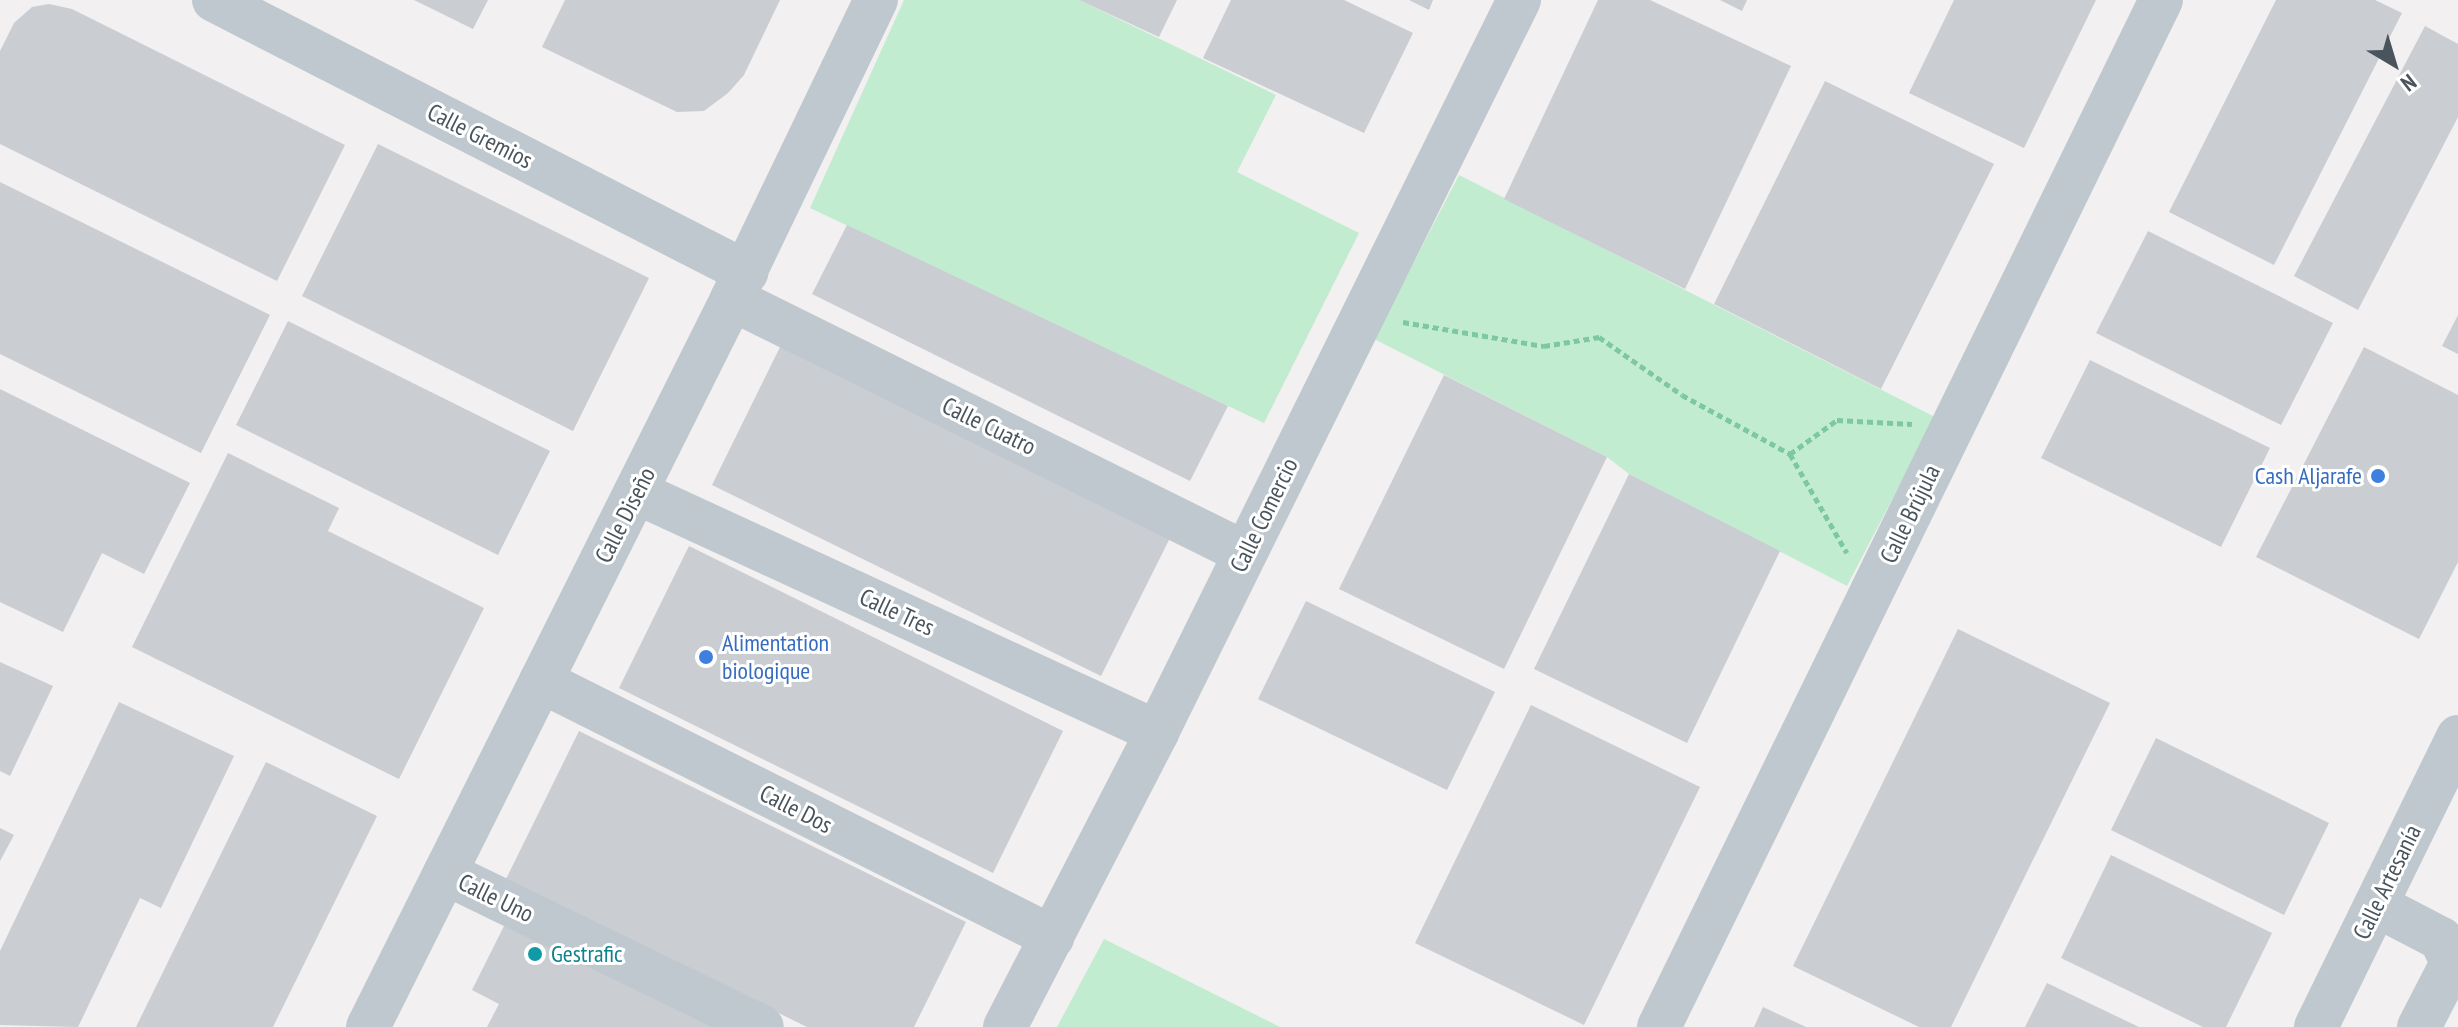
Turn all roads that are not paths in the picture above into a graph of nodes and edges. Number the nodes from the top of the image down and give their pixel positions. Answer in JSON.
{"nodes":[{"id":1,"x":214,"y":0,"type":"edge"},
{"id":2,"x":876,"y":0,"type":"edge"},
{"id":3,"x":1519,"y":0,"type":"edge"},
{"id":4,"x":2161,"y":0,"type":"edge"},
{"id":5,"x":739,"y":286,"type":"junction"},
{"id":6,"x":636,"y":492,"type":"junction"},
{"id":7,"x":1245,"y":553,"type":"junction"},
{"id":8,"x":541,"y":681,"type":"junction"},
{"id":9,"x":1157,"y":732,"type":"junction"},
{"id":10,"x":2458,"y":737,"type":"edge"},
{"id":11,"x":445,"y":873,"type":"junction"},
{"id":12,"x":2376,"y":905,"type":"junction"},
{"id":13,"x":1052,"y":937,"type":"junction"},
{"id":14,"x":368,"y":1027,"type":"edge"},
{"id":15,"x":762,"y":1027,"type":"edge"},
{"id":16,"x":1005,"y":1027,"type":"edge"},
{"id":17,"x":1659,"y":1027,"type":"edge"},
{"id":18,"x":2316,"y":1027,"type":"edge"},
{"id":19,"x":2419,"y":1027,"type":"edge"}],
"edges":[{"from":1,"to":5,"type":"street","name":"Calle Gremios"},
{"from":2,"to":5,"type":"street","name":"Calle Diseño"},
{"from":3,"to":7,"type":"street","name":"Calle Comercio"},
{"from":4,"to":17,"type":"street","name":"Calle Brújula"},
{"from":5,"to":6,"type":"street","name":"Calle Diseño"},
{"from":5,"to":7,"type":"street","name":"Calle Cuatro"},
{"from":6,"to":8,"type":"street","name":"Calle Diseño"},
{"from":6,"to":9,"type":"street","name":"Calle Tres"},
{"from":7,"to":9,"type":"street","name":"Calle Comercio"},
{"from":8,"to":11,"type":"street","name":"Calle Diseño"},
{"from":8,"to":13,"type":"street","name":"Calle Dos"},
{"from":9,"to":13,"type":"street","name":"Calle Comercio"},
{"from":10,"to":12,"type":"street","name":"Calle Artesanía"},
{"from":11,"to":14,"type":"street","name":"Calle Diseño"},
{"from":11,"to":15,"type":"street","name":"Calle Uno"},
{"from":12,"to":18,"type":"street","name":"Calle Artesanía"},
{"from":12,"to":19,"type":"street"},
{"from":13,"to":16,"type":"street","name":"Calle Comercio"}]}
